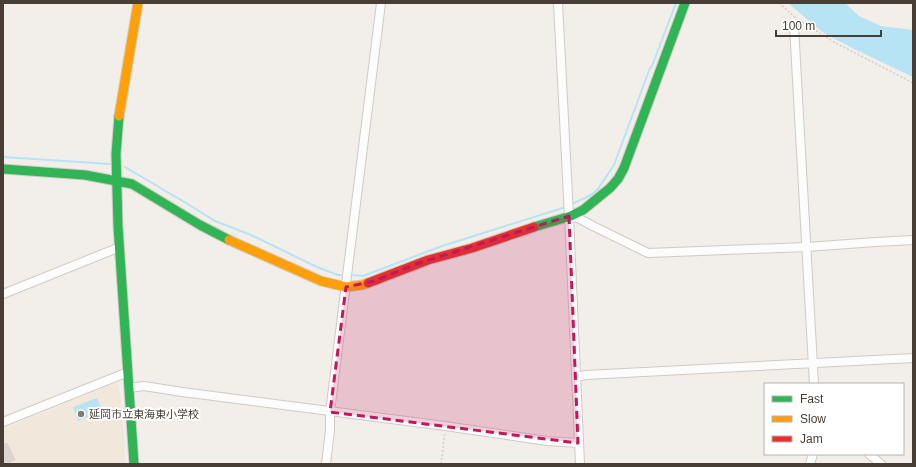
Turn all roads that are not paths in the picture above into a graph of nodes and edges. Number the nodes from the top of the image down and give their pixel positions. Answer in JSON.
{"nodes":[{"id":1,"x":138,"y":3,"type":"edge"},
{"id":2,"x":381,"y":3,"type":"edge"},
{"id":3,"x":558,"y":3,"type":"edge"},
{"id":4,"x":686,"y":3,"type":"edge"},
{"id":5,"x":794,"y":26,"type":"dead end"},
{"id":6,"x":3,"y":169,"type":"edge"},
{"id":7,"x":116,"y":181,"type":"junction"},
{"id":8,"x":569,"y":216,"type":"junction"},
{"id":9,"x":913,"y":240,"type":"edge"},
{"id":10,"x":120,"y":247,"type":"junction"},
{"id":11,"x":806,"y":247,"type":"junction"},
{"id":12,"x":346,"y":287,"type":"junction"},
{"id":13,"x":3,"y":294,"type":"edge"},
{"id":14,"x":913,"y":358,"type":"edge"},
{"id":15,"x":813,"y":364,"type":"junction"},
{"id":16,"x":128,"y":372,"type":"junction"},
{"id":17,"x":576,"y":376,"type":"junction"},
{"id":18,"x":814,"y":383,"type":"edge"},
{"id":19,"x":129,"y":388,"type":"junction"},
{"id":20,"x":330,"y":412,"type":"junction"},
{"id":21,"x":3,"y":422,"type":"edge"},
{"id":22,"x":578,"y":443,"type":"junction"},
{"id":23,"x":870,"y":455,"type":"edge"},
{"id":24,"x":134,"y":464,"type":"edge"},
{"id":25,"x":326,"y":464,"type":"edge"},
{"id":26,"x":580,"y":464,"type":"edge"},
{"id":27,"x":881,"y":464,"type":"edge"}],
"edges":[{"from":1,"to":7,"type":"street"},
{"from":2,"to":12,"type":"street"},
{"from":3,"to":8,"type":"street"},
{"from":4,"to":8,"type":"street"},
{"from":5,"to":11,"type":"street"},
{"from":6,"to":7,"type":"street"},
{"from":7,"to":10,"type":"street"},
{"from":7,"to":12,"type":"street"},
{"from":8,"to":11,"type":"street"},
{"from":8,"to":12,"type":"street"},
{"from":8,"to":17,"type":"street"},
{"from":9,"to":11,"type":"street"},
{"from":10,"to":13,"type":"street"},
{"from":10,"to":16,"type":"street"},
{"from":11,"to":15,"type":"street"},
{"from":12,"to":20,"type":"street"},
{"from":14,"to":15,"type":"street"},
{"from":15,"to":17,"type":"street"},
{"from":15,"to":18,"type":"street"},
{"from":16,"to":19,"type":"street"},
{"from":16,"to":21,"type":"street"},
{"from":17,"to":22,"type":"street"},
{"from":19,"to":20,"type":"street"},
{"from":19,"to":24,"type":"street"},
{"from":20,"to":22,"type":"street"},
{"from":20,"to":25,"type":"street"},
{"from":22,"to":26,"type":"street"},
{"from":23,"to":27,"type":"street"}]}
